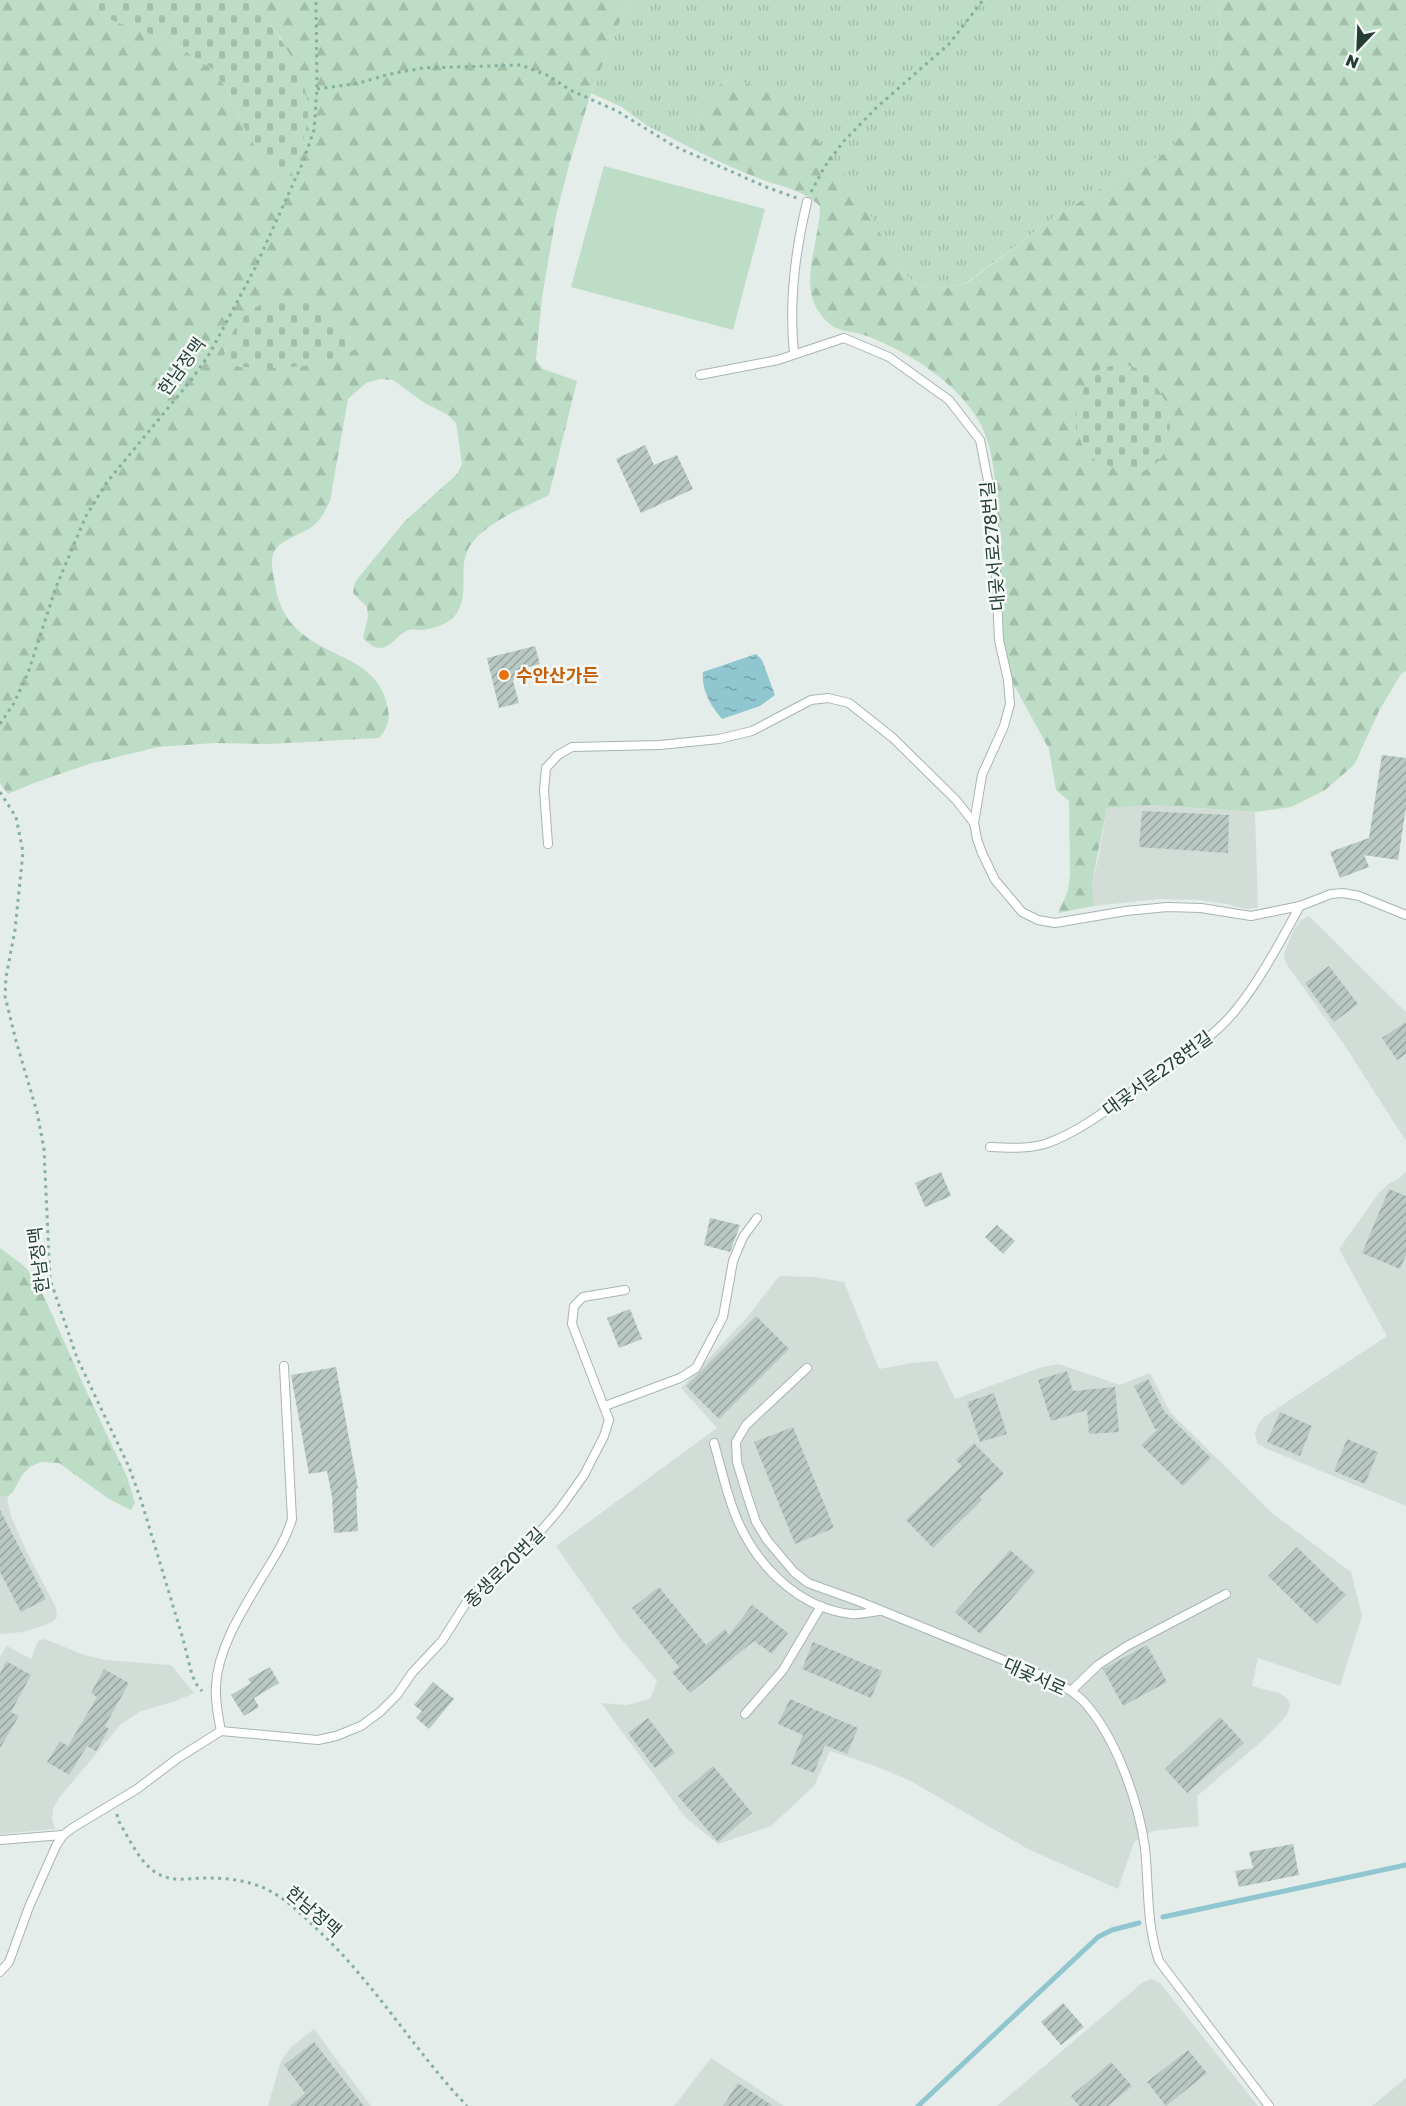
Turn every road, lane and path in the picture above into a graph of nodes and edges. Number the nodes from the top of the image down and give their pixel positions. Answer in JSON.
{"nodes":[{"id":1,"x":316,"y":0,"type":"edge"},
{"id":2,"x":983,"y":0,"type":"edge"},
{"id":3,"x":317,"y":89,"type":"junction"},
{"id":4,"x":807,"y":202,"type":"junction"},
{"id":5,"x":794,"y":354,"type":"junction"},
{"id":6,"x":700,"y":375,"type":"dead end"},
{"id":7,"x":0,"y":724,"type":"edge"},
{"id":8,"x":0,"y":792,"type":"edge"},
{"id":9,"x":974,"y":823,"type":"junction"},
{"id":10,"x":548,"y":844,"type":"dead end"},
{"id":11,"x":1300,"y":906,"type":"junction"},
{"id":12,"x":1406,"y":915,"type":"edge"},
{"id":13,"x":990,"y":1147,"type":"dead end"},
{"id":14,"x":757,"y":1218,"type":"dead end"},
{"id":15,"x":625,"y":1290,"type":"dead end"},
{"id":16,"x":284,"y":1366,"type":"dead end"},
{"id":17,"x":807,"y":1368,"type":"dead end"},
{"id":18,"x":605,"y":1406,"type":"junction"},
{"id":19,"x":714,"y":1443,"type":"dead end"},
{"id":20,"x":1226,"y":1594,"type":"dead end"},
{"id":21,"x":821,"y":1606,"type":"junction"},
{"id":22,"x":880,"y":1610,"type":"junction"},
{"id":23,"x":1071,"y":1691,"type":"junction"},
{"id":24,"x":216,"y":1702,"type":"junction"},
{"id":25,"x":745,"y":1714,"type":"dead end"},
{"id":26,"x":221,"y":1731,"type":"junction"},
{"id":27,"x":114,"y":1803,"type":"junction"},
{"id":28,"x":63,"y":1835,"type":"junction"},
{"id":29,"x":0,"y":1840,"type":"edge"},
{"id":30,"x":0,"y":1972,"type":"edge"},
{"id":31,"x":467,"y":2106,"type":"edge"},
{"id":32,"x":1269,"y":2106,"type":"edge"}],
"edges":[{"from":1,"to":3,"type":"path","name":"한남정맥"},
{"from":2,"to":4,"type":"path"},
{"from":3,"to":4,"type":"path"},
{"from":3,"to":7,"type":"path","name":"한남정맥"},
{"from":4,"to":5,"type":"lane"},
{"from":5,"to":6,"type":"lane","name":"대곶서로278번길"},
{"from":5,"to":9,"type":"lane","name":"대곶서로278번길"},
{"from":8,"to":24,"type":"path","name":"한남정맥"},
{"from":9,"to":10,"type":"lane","name":"대곶서로278번길"},
{"from":9,"to":11,"type":"lane","name":"대곶서로278번길"},
{"from":11,"to":12,"type":"lane","name":"대곶서로278번길"},
{"from":11,"to":13,"type":"lane","name":"대곶서로278번길"},
{"from":14,"to":18,"type":"lane"},
{"from":15,"to":18,"type":"lane","name":"종생로20번길"},
{"from":16,"to":24,"type":"lane"},
{"from":17,"to":22,"type":"lane","name":"대곶서로"},
{"from":18,"to":26,"type":"lane","name":"종생로20번길"},
{"from":19,"to":21,"type":"lane"},
{"from":20,"to":23,"type":"lane"},
{"from":21,"to":22,"type":"lane"},
{"from":21,"to":25,"type":"lane"},
{"from":22,"to":23,"type":"lane","name":"대곶서로"},
{"from":23,"to":32,"type":"lane","name":"대곶서로"},
{"from":24,"to":26,"type":"lane"},
{"from":26,"to":27,"type":"lane"},
{"from":27,"to":28,"type":"lane"},
{"from":27,"to":31,"type":"path","name":"한남정맥"},
{"from":28,"to":29,"type":"lane"},
{"from":28,"to":30,"type":"lane"}]}
